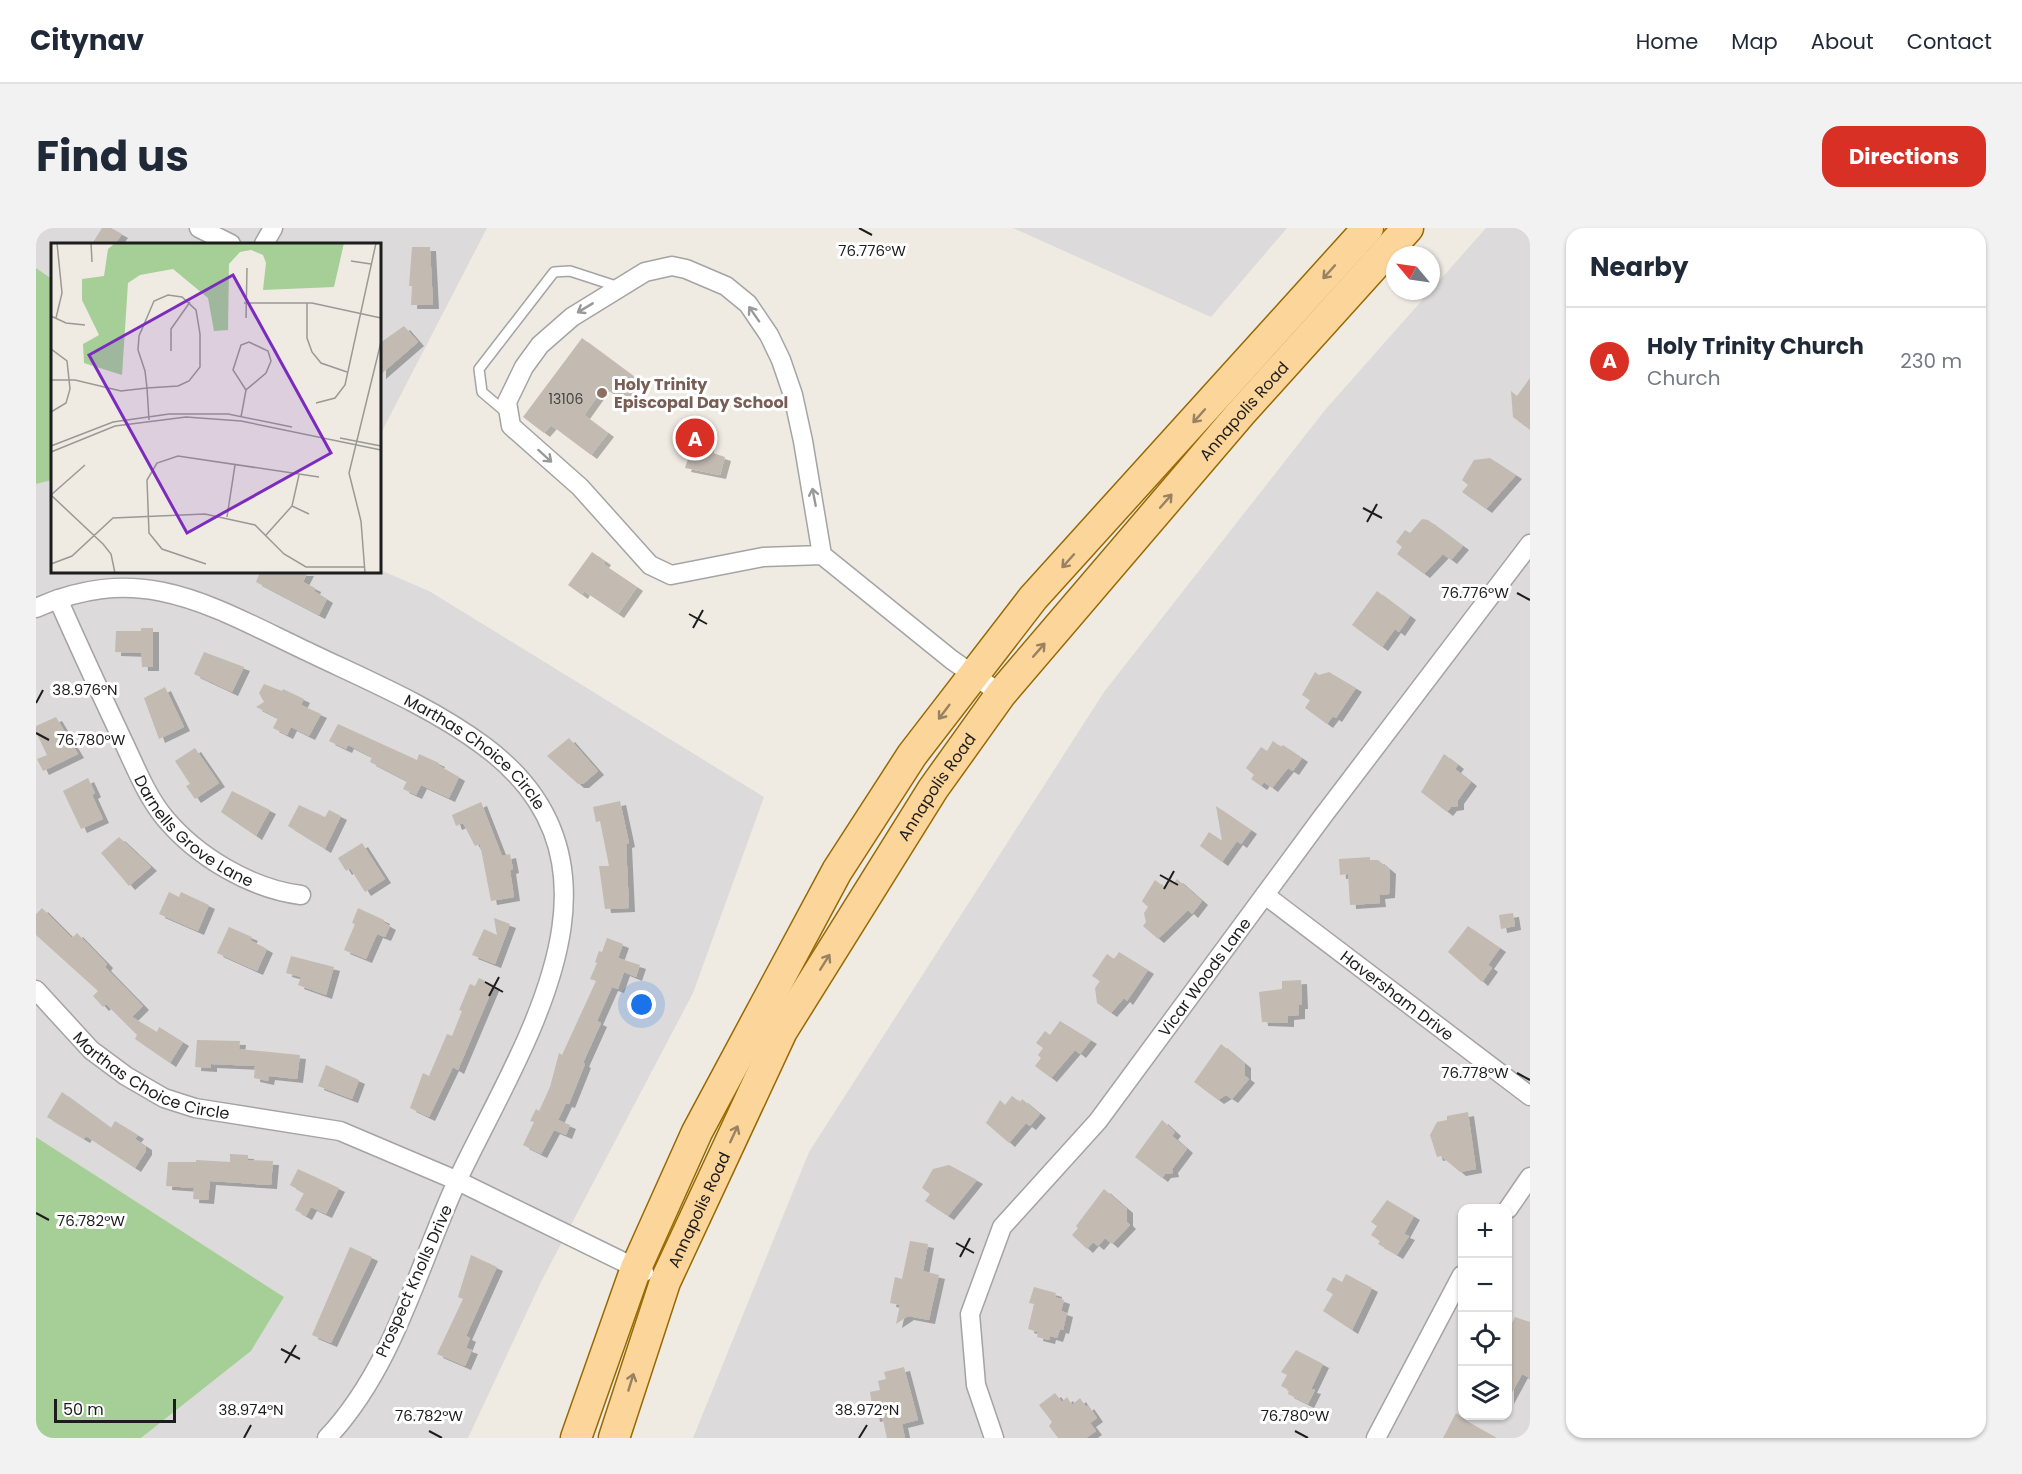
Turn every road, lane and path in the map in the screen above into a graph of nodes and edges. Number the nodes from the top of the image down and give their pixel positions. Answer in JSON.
{"nodes":[{"id":1,"x":199,"y":228,"type":"edge"},
{"id":2,"x":273,"y":228,"type":"edge"},
{"id":3,"x":1368,"y":228,"type":"edge"},
{"id":4,"x":1408,"y":228,"type":"edge"},
{"id":5,"x":229,"y":243,"type":"edge"},
{"id":6,"x":265,"y":243,"type":"edge"},
{"id":7,"x":620,"y":288,"type":"junction"},
{"id":8,"x":508,"y":414,"type":"junction"},
{"id":9,"x":1530,"y":544,"type":"edge"},
{"id":10,"x":822,"y":555,"type":"junction"},
{"id":11,"x":58,"y":599,"type":"junction"},
{"id":12,"x":36,"y":608,"type":"edge"},
{"id":13,"x":972,"y":674,"type":"junction"},
{"id":14,"x":1001,"y":694,"type":"junction"},
{"id":15,"x":301,"y":895,"type":"dead end"},
{"id":16,"x":1264,"y":895,"type":"junction"},
{"id":17,"x":36,"y":990,"type":"edge"},
{"id":18,"x":1530,"y":1096,"type":"edge"},
{"id":19,"x":1530,"y":1177,"type":"edge"},
{"id":20,"x":458,"y":1180,"type":"junction"},
{"id":21,"x":1511,"y":1204,"type":"edge"},
{"id":22,"x":636,"y":1268,"type":"junction"},
{"id":23,"x":665,"y":1282,"type":"junction"},
{"id":24,"x":1458,"y":1283,"type":"edge"},
{"id":25,"x":327,"y":1438,"type":"edge"},
{"id":26,"x":576,"y":1438,"type":"edge"},
{"id":27,"x":614,"y":1438,"type":"edge"},
{"id":28,"x":994,"y":1438,"type":"edge"},
{"id":29,"x":1376,"y":1438,"type":"edge"}],
"edges":[{"from":1,"to":5,"type":"street"},
{"from":2,"to":6,"type":"street"},
{"from":3,"to":13,"type":"main road","name":"Annapolis Road","one_way":true},
{"from":14,"to":4,"type":"main road","name":"Annapolis Road","one_way":true},
{"from":7,"to":8,"type":"street","one_way":true},
{"from":7,"to":8,"type":"lane"},
{"from":10,"to":7,"type":"street","one_way":true},
{"from":8,"to":10,"type":"street","one_way":true},
{"from":9,"to":16,"type":"street","name":"Vicar Woods Lane"},
{"from":10,"to":13,"type":"street"},
{"from":11,"to":12,"type":"street","name":"Marthas Choice Circle"},
{"from":11,"to":15,"type":"street","name":"Darnells Grove Lane"},
{"from":11,"to":20,"type":"street","name":"Marthas Choice Circle"},
{"from":13,"to":14,"type":"street"},
{"from":13,"to":22,"type":"main road","name":"Annapolis Road","one_way":true},
{"from":23,"to":14,"type":"main road","name":"Annapolis Road","one_way":true},
{"from":16,"to":18,"type":"street","name":"Haversham Drive"},
{"from":16,"to":28,"type":"street","name":"Vicar Woods Lane"},
{"from":17,"to":20,"type":"street","name":"Marthas Choice Circle"},
{"from":19,"to":21,"type":"street"},
{"from":20,"to":22,"type":"street","name":"Marthas Choice Circle"},
{"from":20,"to":25,"type":"street","name":"Prospect Knolls Drive"},
{"from":22,"to":23,"type":"street","name":"Marthas Choice Circle"},
{"from":22,"to":26,"type":"main road","name":"Annapolis Road"},
{"from":27,"to":23,"type":"main road","name":"Annapolis Road","one_way":true},
{"from":24,"to":29,"type":"street"}]}
